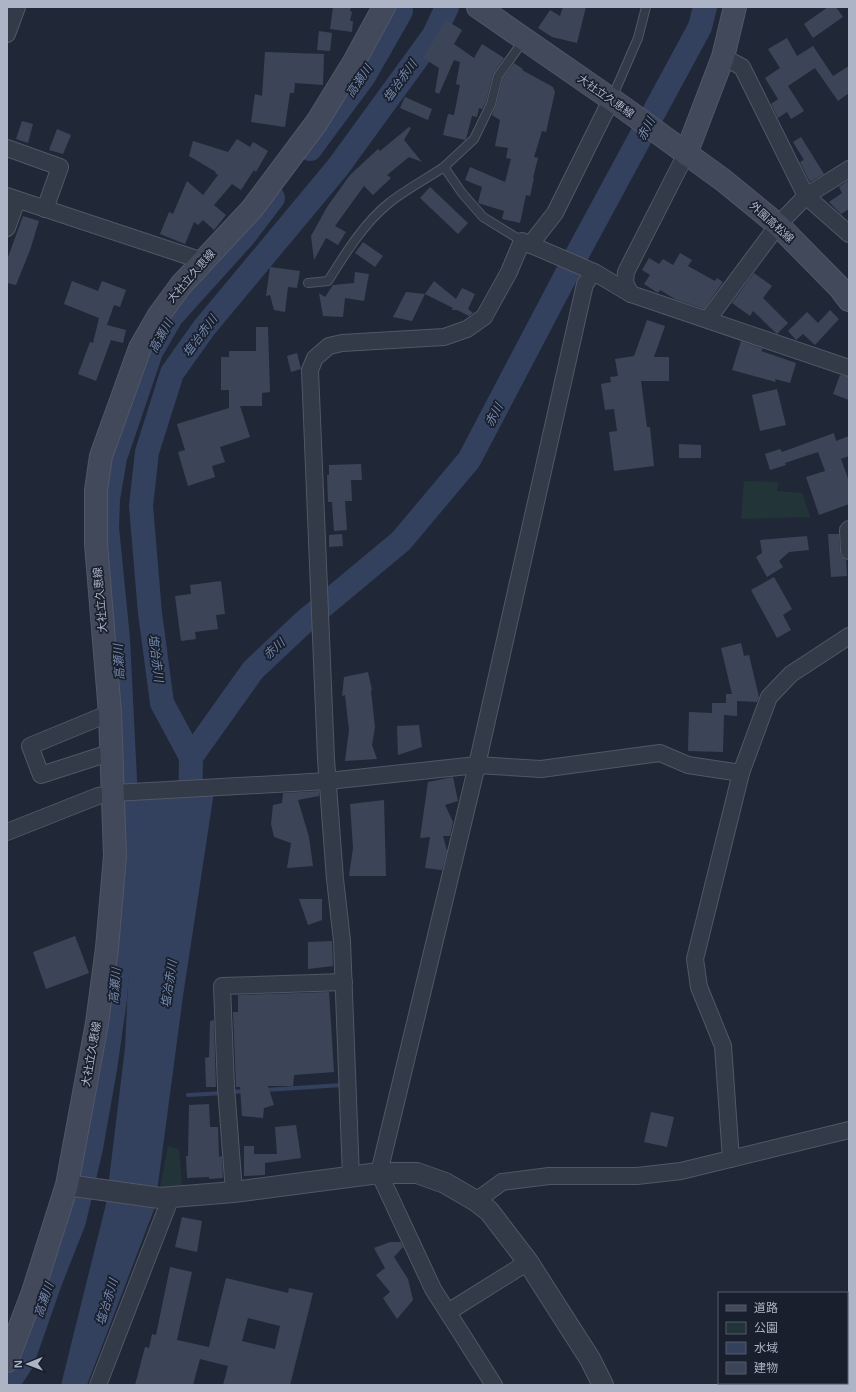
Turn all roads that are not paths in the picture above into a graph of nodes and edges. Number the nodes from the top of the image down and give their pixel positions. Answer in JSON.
{"nodes":[{"id":1,"x":17,"y":7,"type":"edge"},
{"id":2,"x":384,"y":7,"type":"edge"},
{"id":3,"x":478,"y":7,"type":"edge"},
{"id":4,"x":646,"y":7,"type":"edge"},
{"id":5,"x":735,"y":7,"type":"edge"},
{"id":6,"x":7,"y":34,"type":"edge"},
{"id":7,"x":525,"y":40,"type":"junction"},
{"id":8,"x":723,"y":57,"type":"junction"},
{"id":9,"x":616,"y":103,"type":"junction"},
{"id":10,"x":7,"y":148,"type":"edge"},
{"id":11,"x":678,"y":148,"type":"junction"},
{"id":12,"x":444,"y":167,"type":"junction"},
{"id":13,"x":849,"y":170,"type":"edge"},
{"id":14,"x":806,"y":196,"type":"junction"},
{"id":15,"x":12,"y":198,"type":"edge"},
{"id":16,"x":45,"y":209,"type":"junction"},
{"id":17,"x":778,"y":225,"type":"junction"},
{"id":18,"x":7,"y":228,"type":"edge"},
{"id":19,"x":849,"y":234,"type":"edge"},
{"id":20,"x":526,"y":243,"type":"junction"},
{"id":21,"x":203,"y":261,"type":"junction"},
{"id":22,"x":594,"y":272,"type":"junction"},
{"id":23,"x":308,"y":283,"type":"dead end"},
{"id":24,"x":631,"y":294,"type":"junction"},
{"id":25,"x":849,"y":300,"type":"edge"},
{"id":26,"x":708,"y":319,"type":"junction"},
{"id":27,"x":849,"y":368,"type":"edge"},
{"id":28,"x":849,"y":529,"type":"edge"},
{"id":29,"x":849,"y":551,"type":"edge"},
{"id":30,"x":849,"y":636,"type":"edge"},
{"id":31,"x":110,"y":713,"type":"junction"},
{"id":32,"x":112,"y":752,"type":"junction"},
{"id":33,"x":477,"y":765,"type":"junction"},
{"id":34,"x":741,"y":774,"type":"junction"},
{"id":35,"x":328,"y":781,"type":"junction"},
{"id":36,"x":114,"y":793,"type":"junction"},
{"id":37,"x":7,"y":832,"type":"edge"},
{"id":38,"x":344,"y":982,"type":"junction"},
{"id":39,"x":849,"y":1130,"type":"edge"},
{"id":40,"x":731,"y":1159,"type":"junction"},
{"id":41,"x":379,"y":1173,"type":"junction"},
{"id":42,"x":351,"y":1177,"type":"junction"},
{"id":43,"x":66,"y":1185,"type":"junction"},
{"id":44,"x":234,"y":1192,"type":"junction"},
{"id":45,"x":166,"y":1198,"type":"junction"},
{"id":46,"x":476,"y":1201,"type":"junction"},
{"id":47,"x":528,"y":1262,"type":"junction"},
{"id":48,"x":448,"y":1312,"type":"junction"},
{"id":49,"x":7,"y":1361,"type":"edge"},
{"id":50,"x":98,"y":1385,"type":"edge"},
{"id":51,"x":494,"y":1385,"type":"edge"},
{"id":52,"x":603,"y":1385,"type":"edge"}],
"edges":[{"from":1,"to":6,"type":"street"},
{"from":2,"to":21,"type":"main road","name":"大社立久恵線"},
{"from":3,"to":7,"type":"main road","name":"大社立久恵線"},
{"from":4,"to":9,"type":"lane"},
{"from":5,"to":8,"type":"main road"},
{"from":7,"to":9,"type":"main road","name":"大社立久恵線"},
{"from":7,"to":12,"type":"lane"},
{"from":8,"to":11,"type":"main road"},
{"from":8,"to":14,"type":"street"},
{"from":9,"to":11,"type":"main road","name":"大社立久恵線"},
{"from":9,"to":20,"type":"street"},
{"from":10,"to":16,"type":"street"},
{"from":11,"to":17,"type":"main road","name":"外園高松線"},
{"from":11,"to":24,"type":"street"},
{"from":12,"to":20,"type":"lane"},
{"from":12,"to":23,"type":"lane"},
{"from":13,"to":14,"type":"street"},
{"from":14,"to":17,"type":"street"},
{"from":14,"to":19,"type":"street"},
{"from":15,"to":16,"type":"street"},
{"from":15,"to":18,"type":"street"},
{"from":16,"to":21,"type":"street"},
{"from":17,"to":25,"type":"main road","name":"外園高松線"},
{"from":17,"to":26,"type":"street"},
{"from":20,"to":22,"type":"street"},
{"from":20,"to":35,"type":"street"},
{"from":21,"to":31,"type":"main road","name":"大社立久恵線"},
{"from":22,"to":24,"type":"street"},
{"from":22,"to":33,"type":"street"},
{"from":24,"to":26,"type":"street"},
{"from":26,"to":27,"type":"street"},
{"from":28,"to":29,"type":"street"},
{"from":30,"to":34,"type":"street"},
{"from":31,"to":32,"type":"main road","name":"大社立久恵線"},
{"from":31,"to":32,"type":"street"},
{"from":32,"to":36,"type":"main road","name":"大社立久恵線"},
{"from":33,"to":34,"type":"street"},
{"from":33,"to":35,"type":"street"},
{"from":33,"to":41,"type":"street"},
{"from":34,"to":40,"type":"street"},
{"from":35,"to":36,"type":"street"},
{"from":35,"to":38,"type":"street"},
{"from":36,"to":37,"type":"street"},
{"from":36,"to":43,"type":"main road","name":"大社立久恵線"},
{"from":38,"to":42,"type":"street"},
{"from":38,"to":44,"type":"street"},
{"from":39,"to":40,"type":"street"},
{"from":40,"to":46,"type":"street"},
{"from":41,"to":42,"type":"street"},
{"from":41,"to":46,"type":"street"},
{"from":41,"to":48,"type":"street"},
{"from":42,"to":44,"type":"street"},
{"from":43,"to":45,"type":"street"},
{"from":43,"to":49,"type":"main road","name":"大社立久恵線"},
{"from":44,"to":45,"type":"street"},
{"from":45,"to":50,"type":"street"},
{"from":46,"to":47,"type":"street"},
{"from":47,"to":48,"type":"street"},
{"from":47,"to":52,"type":"street"},
{"from":48,"to":51,"type":"street"}]}
